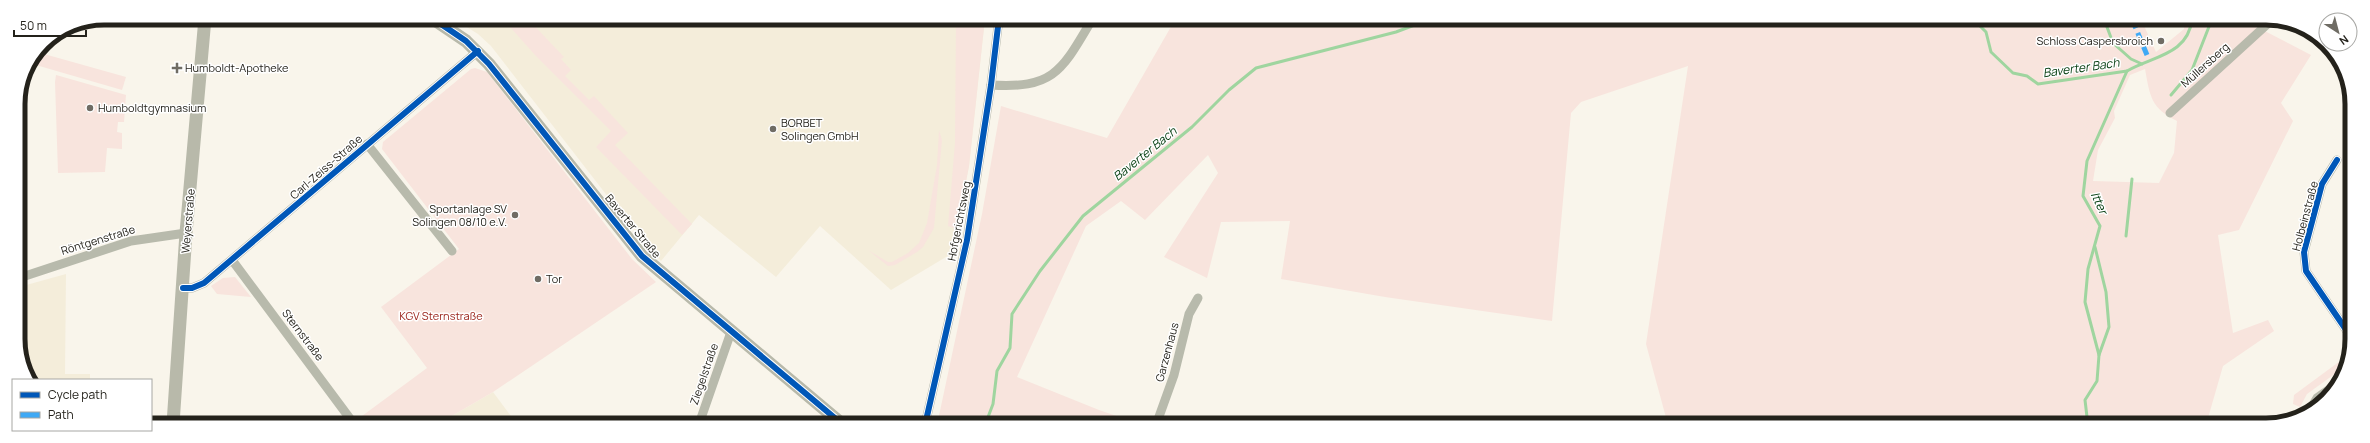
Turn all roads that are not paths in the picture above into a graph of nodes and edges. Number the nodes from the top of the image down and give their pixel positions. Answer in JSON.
{"nodes":[{"id":1,"x":204,"y":25,"type":"edge"},
{"id":2,"x":443,"y":25,"type":"edge"},
{"id":3,"x":998,"y":25,"type":"edge"},
{"id":4,"x":1088,"y":25,"type":"edge"},
{"id":5,"x":2266,"y":25,"type":"edge"},
{"id":6,"x":478,"y":51,"type":"junction"},
{"id":7,"x":991,"y":85,"type":"junction"},
{"id":8,"x":2170,"y":113,"type":"dead end"},
{"id":9,"x":367,"y":144,"type":"junction"},
{"id":10,"x":2337,"y":160,"type":"dead end"},
{"id":11,"x":186,"y":233,"type":"junction"},
{"id":12,"x":452,"y":251,"type":"dead end"},
{"id":13,"x":232,"y":260,"type":"junction"},
{"id":14,"x":25,"y":276,"type":"edge"},
{"id":15,"x":183,"y":288,"type":"junction"},
{"id":16,"x":1198,"y":298,"type":"dead end"},
{"id":17,"x":2345,"y":328,"type":"edge"},
{"id":18,"x":731,"y":332,"type":"junction"},
{"id":19,"x":173,"y":418,"type":"edge"},
{"id":20,"x":350,"y":418,"type":"edge"},
{"id":21,"x":701,"y":418,"type":"edge"},
{"id":22,"x":833,"y":418,"type":"edge"},
{"id":23,"x":926,"y":418,"type":"edge"},
{"id":24,"x":1158,"y":418,"type":"edge"}],
"edges":[{"from":1,"to":11,"type":"main road","name":"Weyerstraße"},
{"from":2,"to":6,"type":"main road","name":"Baverter Straße"},
{"from":3,"to":7,"type":"street","name":"Hofgerichtsweg"},
{"from":4,"to":7,"type":"street"},
{"from":5,"to":8,"type":"street","name":"Müllersberg"},
{"from":6,"to":9,"type":"street","name":"Carl-Zeiss-Straße"},
{"from":6,"to":18,"type":"main road","name":"Baverter Straße"},
{"from":7,"to":23,"type":"street","name":"Hofgerichtsweg"},
{"from":9,"to":12,"type":"street"},
{"from":9,"to":13,"type":"street","name":"Carl-Zeiss-Straße"},
{"from":10,"to":17,"type":"street","name":"Holbeinstraße"},
{"from":11,"to":14,"type":"street","name":"Röntgenstraße"},
{"from":11,"to":15,"type":"main road","name":"Weyerstraße"},
{"from":13,"to":15,"type":"street","name":"Carl-Zeiss-Straße"},
{"from":13,"to":20,"type":"street","name":"Sternstraße"},
{"from":15,"to":19,"type":"main road","name":"Weyerstraße"},
{"from":16,"to":24,"type":"street","name":"Garzenhaus"},
{"from":18,"to":21,"type":"street","name":"Ziegelstraße"},
{"from":18,"to":22,"type":"main road","name":"Baverter Straße"}]}
